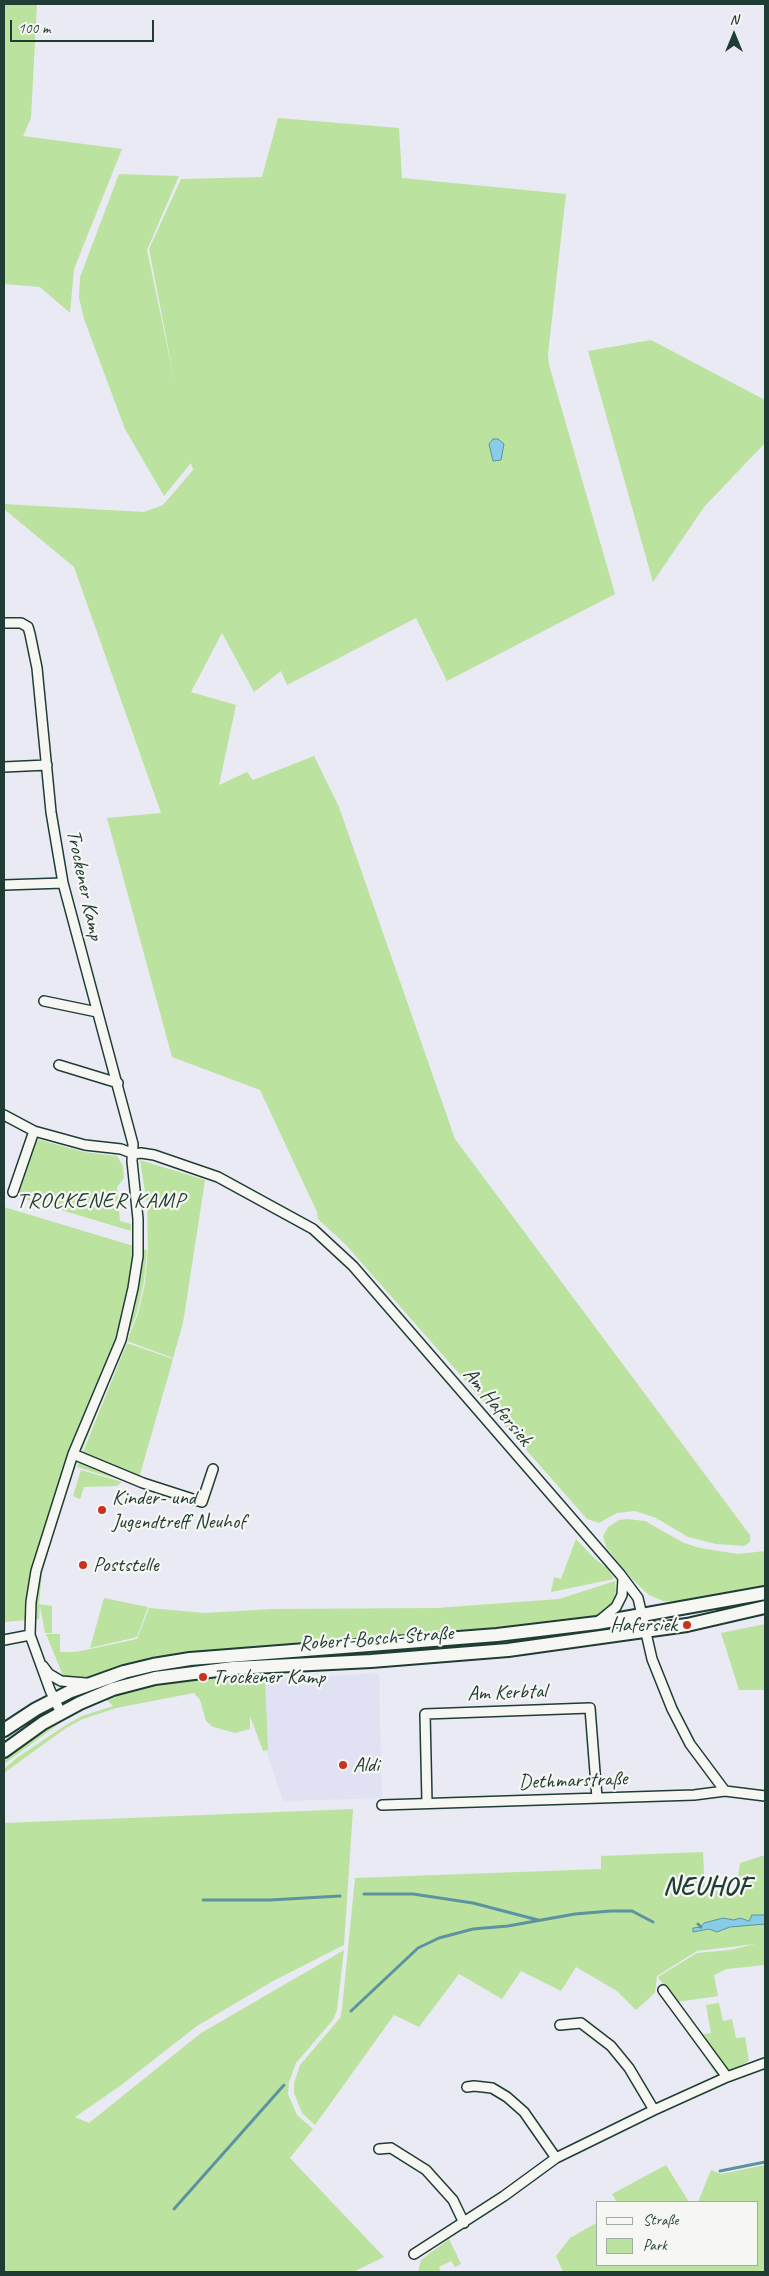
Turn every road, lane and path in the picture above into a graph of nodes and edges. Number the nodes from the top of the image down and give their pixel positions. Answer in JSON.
{"nodes":[{"id":1,"x":4,"y":623,"type":"edge"},
{"id":2,"x":47,"y":765,"type":"junction"},
{"id":3,"x":4,"y":767,"type":"edge"},
{"id":4,"x":62,"y":883,"type":"junction"},
{"id":5,"x":4,"y":885,"type":"edge"},
{"id":6,"x":44,"y":1001,"type":"dead end"},
{"id":7,"x":97,"y":1012,"type":"junction"},
{"id":8,"x":59,"y":1066,"type":"dead end"},
{"id":9,"x":118,"y":1083,"type":"junction"},
{"id":10,"x":4,"y":1115,"type":"edge"},
{"id":11,"x":34,"y":1131,"type":"junction"},
{"id":12,"x":134,"y":1154,"type":"junction"},
{"id":13,"x":13,"y":1192,"type":"dead end"},
{"id":14,"x":73,"y":1454,"type":"junction"},
{"id":15,"x":213,"y":1469,"type":"dead end"},
{"id":16,"x":623,"y":1578,"type":"junction"},
{"id":17,"x":765,"y":1594,"type":"edge"},
{"id":18,"x":765,"y":1607,"type":"edge"},
{"id":19,"x":643,"y":1615,"type":"junction"},
{"id":20,"x":596,"y":1623,"type":"junction"},
{"id":21,"x":646,"y":1631,"type":"junction"},
{"id":22,"x":30,"y":1635,"type":"junction"},
{"id":23,"x":4,"y":1640,"type":"edge"},
{"id":24,"x":39,"y":1662,"type":"junction"},
{"id":25,"x":91,"y":1682,"type":"junction"},
{"id":26,"x":54,"y":1699,"type":"junction"},
{"id":27,"x":62,"y":1713,"type":"junction"},
{"id":28,"x":4,"y":1730,"type":"edge"},
{"id":29,"x":4,"y":1751,"type":"edge"},
{"id":30,"x":725,"y":1791,"type":"junction"},
{"id":31,"x":765,"y":1796,"type":"edge"},
{"id":32,"x":597,"y":1798,"type":"junction"},
{"id":33,"x":427,"y":1804,"type":"junction"},
{"id":34,"x":382,"y":1805,"type":"dead end"},
{"id":35,"x":663,"y":1990,"type":"dead end"},
{"id":36,"x":560,"y":2025,"type":"dead end"},
{"id":37,"x":765,"y":2063,"type":"edge"},
{"id":38,"x":727,"y":2077,"type":"junction"},
{"id":39,"x":467,"y":2087,"type":"dead end"},
{"id":40,"x":654,"y":2110,"type":"junction"},
{"id":41,"x":378,"y":2149,"type":"dead end"},
{"id":42,"x":556,"y":2158,"type":"junction"},
{"id":43,"x":464,"y":2222,"type":"junction"},
{"id":44,"x":414,"y":2254,"type":"dead end"}],
"edges":[{"from":1,"to":2,"type":"street","name":"Trockener Kamp"},
{"from":2,"to":3,"type":"street"},
{"from":2,"to":4,"type":"street","name":"Trockener Kamp"},
{"from":4,"to":5,"type":"street"},
{"from":4,"to":7,"type":"street","name":"Trockener Kamp"},
{"from":6,"to":7,"type":"street"},
{"from":7,"to":9,"type":"street","name":"Trockener Kamp"},
{"from":8,"to":9,"type":"street"},
{"from":9,"to":12,"type":"street","name":"Trockener Kamp"},
{"from":10,"to":11,"type":"street","name":"Am Hafersiek"},
{"from":11,"to":12,"type":"street","name":"Am Hafersiek"},
{"from":11,"to":13,"type":"street"},
{"from":12,"to":14,"type":"street","name":"Trockener Kamp"},
{"from":12,"to":16,"type":"street","name":"Am Hafersiek"},
{"from":14,"to":15,"type":"street"},
{"from":14,"to":22,"type":"street","name":"Trockener Kamp"},
{"from":16,"to":19,"type":"street","name":"Am Hafersiek"},
{"from":16,"to":20,"type":"street"},
{"from":17,"to":19,"type":"main road","name":"Robert-Bosch-Straße"},
{"from":18,"to":21,"type":"main road","name":"Robert-Bosch-Straße"},
{"from":19,"to":20,"type":"main road","name":"Robert-Bosch-Straße"},
{"from":19,"to":21,"type":"street","name":"Am Hafersiek"},
{"from":20,"to":25,"type":"main road","name":"Robert-Bosch-Straße"},
{"from":21,"to":27,"type":"main road","name":"Robert-Bosch-Straße"},
{"from":21,"to":30,"type":"street","name":"Am Hafersiek"},
{"from":22,"to":23,"type":"street"},
{"from":22,"to":24,"type":"street","name":"Trockener Kamp"},
{"from":24,"to":25,"type":"street","name":"Trockener Kamp"},
{"from":24,"to":26,"type":"street","name":"Trockener Kamp"},
{"from":25,"to":26,"type":"main road","name":"Robert-Bosch-Straße"},
{"from":26,"to":27,"type":"street","name":"Trockener Kamp"},
{"from":26,"to":28,"type":"main road","name":"Robert-Bosch-Straße"},
{"from":27,"to":29,"type":"main road","name":"Robert-Bosch-Straße"},
{"from":30,"to":31,"type":"street","name":"Dethmarstraße"},
{"from":30,"to":32,"type":"street","name":"Dethmarstraße"},
{"from":32,"to":33,"type":"street","name":"Dethmarstraße"},
{"from":32,"to":33,"type":"street","name":"Am Kerbtal"},
{"from":33,"to":34,"type":"street","name":"Dethmarstraße"},
{"from":35,"to":38,"type":"street"},
{"from":36,"to":40,"type":"street"},
{"from":37,"to":38,"type":"street"},
{"from":38,"to":40,"type":"street"},
{"from":39,"to":42,"type":"street"},
{"from":40,"to":42,"type":"street"},
{"from":41,"to":43,"type":"street"},
{"from":42,"to":43,"type":"street"},
{"from":43,"to":44,"type":"street"}]}
